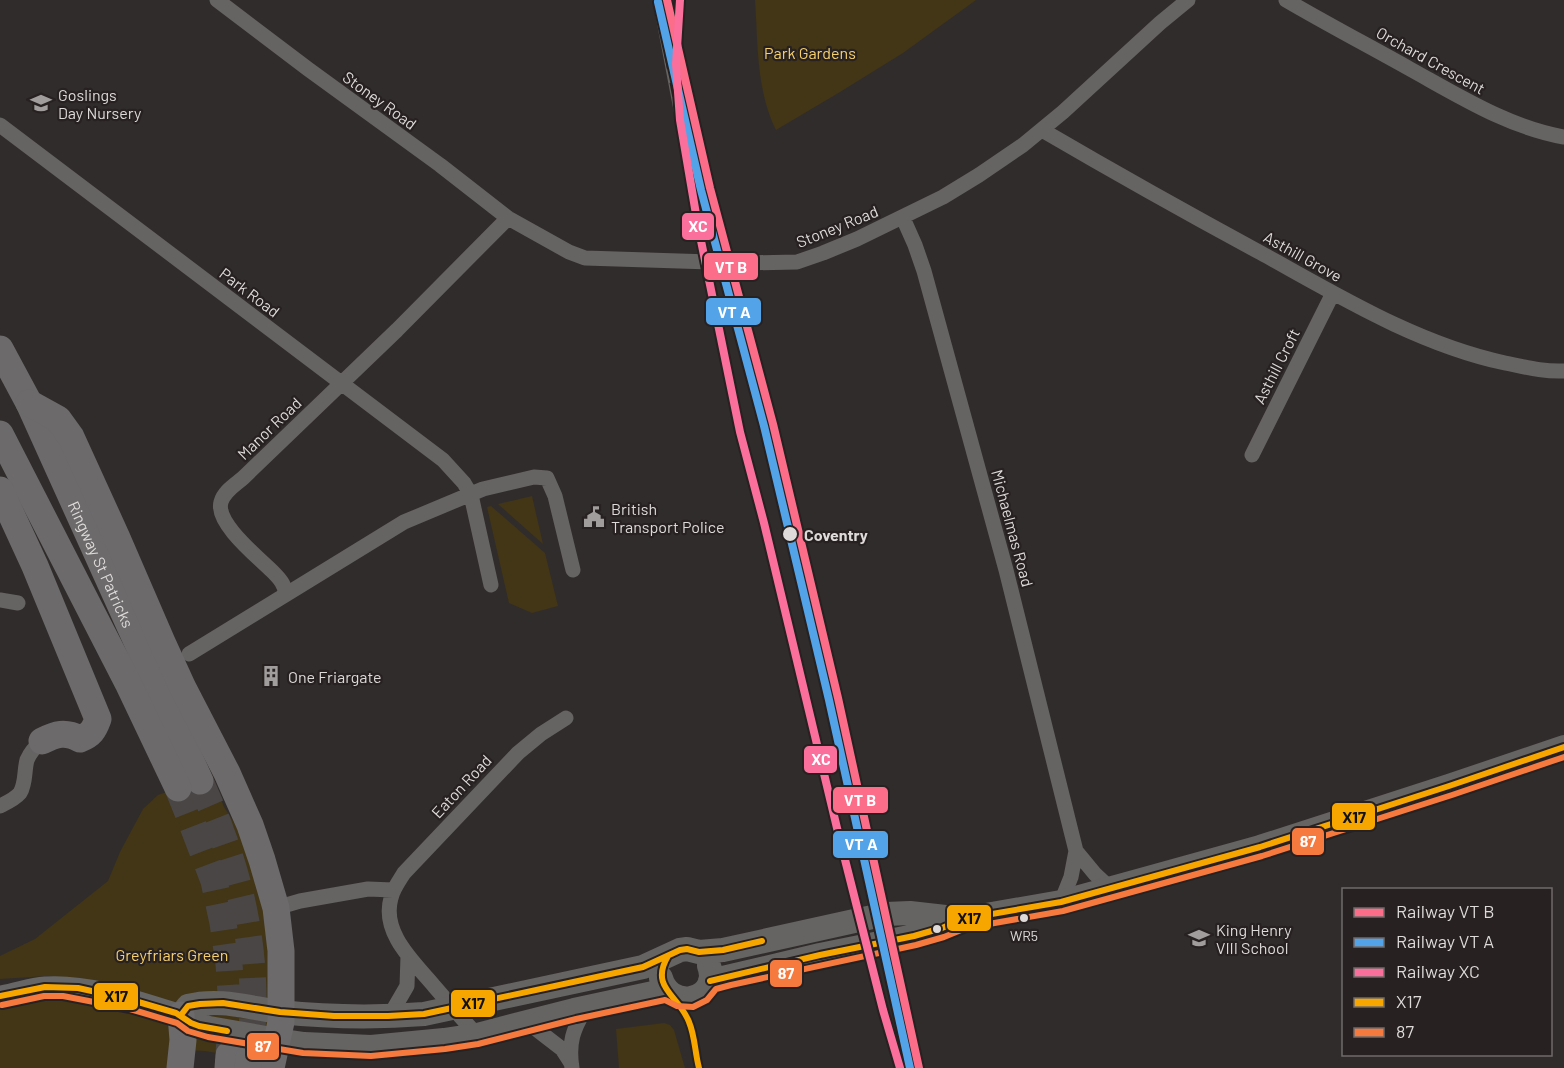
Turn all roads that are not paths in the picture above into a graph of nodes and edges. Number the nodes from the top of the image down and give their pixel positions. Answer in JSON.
{"nodes":[{"id":1,"x":217,"y":0,"type":"edge"},
{"id":2,"x":1188,"y":0,"type":"edge"},
{"id":3,"x":1286,"y":0,"type":"edge"},
{"id":4,"x":0,"y":125,"type":"edge"},
{"id":5,"x":1042,"y":130,"type":"junction"},
{"id":6,"x":1564,"y":137,"type":"edge"},
{"id":7,"x":508,"y":218,"type":"junction"},
{"id":8,"x":903,"y":218,"type":"junction"},
{"id":9,"x":1333,"y":293,"type":"junction"},
{"id":10,"x":0,"y":349,"type":"edge"},
{"id":11,"x":1564,"y":371,"type":"edge"},
{"id":12,"x":341,"y":383,"type":"junction"},
{"id":13,"x":29,"y":403,"type":"junction"},
{"id":14,"x":0,"y":434,"type":"edge"},
{"id":15,"x":1252,"y":455,"type":"dead end"},
{"id":16,"x":0,"y":490,"type":"edge"},
{"id":17,"x":471,"y":495,"type":"junction"},
{"id":18,"x":573,"y":570,"type":"dead end"},
{"id":19,"x":491,"y":585,"type":"dead end"},
{"id":20,"x":285,"y":595,"type":"junction"},
{"id":21,"x":0,"y":600,"type":"edge"},
{"id":22,"x":18,"y":603,"type":"dead end"},
{"id":23,"x":162,"y":642,"type":"junction"},
{"id":24,"x":189,"y":654,"type":"junction"},
{"id":25,"x":183,"y":688,"type":"junction"},
{"id":26,"x":566,"y":718,"type":"dead end"},
{"id":27,"x":42,"y":741,"type":"joint"},
{"id":28,"x":1564,"y":747,"type":"edge"},
{"id":29,"x":0,"y":806,"type":"edge"},
{"id":30,"x":1076,"y":851,"type":"junction"},
{"id":31,"x":1110,"y":888,"type":"junction"},
{"id":32,"x":393,"y":890,"type":"junction"},
{"id":33,"x":1061,"y":902,"type":"junction"},
{"id":34,"x":276,"y":908,"type":"junction"},
{"id":35,"x":912,"y":924,"type":"junction"},
{"id":36,"x":699,"y":952,"type":"junction"},
{"id":37,"x":408,"y":956,"type":"junction"},
{"id":38,"x":668,"y":956,"type":"junction"},
{"id":39,"x":710,"y":981,"type":"junction"},
{"id":40,"x":667,"y":990,"type":"junction"},
{"id":41,"x":0,"y":996,"type":"edge"},
{"id":42,"x":452,"y":1007,"type":"junction"},
{"id":43,"x":586,"y":1008,"type":"junction"},
{"id":44,"x":281,"y":1012,"type":"junction"},
{"id":45,"x":181,"y":1015,"type":"junction"},
{"id":46,"x":388,"y":1017,"type":"junction"},
{"id":47,"x":527,"y":1022,"type":"junction"},
{"id":48,"x":477,"y":1035,"type":"junction"},
{"id":49,"x":277,"y":1040,"type":"junction"},
{"id":50,"x":245,"y":1063,"type":"edge"},
{"id":51,"x":572,"y":1066,"type":"edge"},
{"id":52,"x":180,"y":1068,"type":"edge"}],
"edges":[{"from":1,"to":7,"type":"street","name":"Stoney Road"},
{"from":2,"to":5,"type":"street","name":"Stoney Road"},
{"from":3,"to":6,"type":"street","name":"Orchard Crescent"},
{"from":4,"to":12,"type":"street","name":"Park Road"},
{"from":5,"to":8,"type":"street","name":"Stoney Road"},
{"from":5,"to":9,"type":"street","name":"Asthill Grove"},
{"from":7,"to":8,"type":"street","name":"Stoney Road"},
{"from":7,"to":12,"type":"street","name":"Manor Road"},
{"from":8,"to":30,"type":"street","name":"Michaelmas Road"},
{"from":9,"to":11,"type":"street","name":"Asthill Grove"},
{"from":9,"to":15,"type":"street","name":"Asthill Croft"},
{"from":10,"to":13,"type":"highway","name":"Ringway St Patricks"},
{"from":12,"to":17,"type":"street","name":"Park Road"},
{"from":12,"to":20,"type":"street","name":"Manor Road"},
{"from":13,"to":14,"type":"highway","name":"Ringway St Patricks"},
{"from":13,"to":23,"type":"highway"},
{"from":16,"to":27,"type":"highway"},
{"from":17,"to":18,"type":"street"},
{"from":17,"to":19,"type":"street"},
{"from":17,"to":20,"type":"street"},
{"from":20,"to":24,"type":"street"},
{"from":21,"to":22,"type":"street"},
{"from":23,"to":24,"type":"highway"},
{"from":23,"to":25,"type":"highway"},
{"from":24,"to":25,"type":"highway"},
{"from":25,"to":34,"type":"highway"},
{"from":26,"to":32,"type":"street","name":"Eaton Road"},
{"from":27,"to":29,"type":"street"},
{"from":28,"to":31,"type":"main road"},
{"from":30,"to":31,"type":"street","name":"Michaelmas Road"},
{"from":30,"to":33,"type":"street","name":"Michaelmas Road"},
{"from":31,"to":33,"type":"main road"},
{"from":32,"to":34,"type":"street"},
{"from":32,"to":37,"type":"street"},
{"from":33,"to":35,"type":"main road"},
{"from":34,"to":44,"type":"highway"},
{"from":35,"to":36,"type":"main road"},
{"from":35,"to":39,"type":"main road"},
{"from":36,"to":38,"type":"main road"},
{"from":36,"to":39,"type":"main road"},
{"from":37,"to":42,"type":"street"},
{"from":37,"to":46,"type":"street"},
{"from":38,"to":40,"type":"main road"},
{"from":38,"to":42,"type":"main road"},
{"from":39,"to":40,"type":"main road"},
{"from":40,"to":43,"type":"main road"},
{"from":41,"to":45,"type":"main road"},
{"from":42,"to":46,"type":"main road"},
{"from":42,"to":48,"type":"street"},
{"from":43,"to":47,"type":"main road"},
{"from":43,"to":51,"type":"street"},
{"from":44,"to":45,"type":"main road"},
{"from":44,"to":46,"type":"main road"},
{"from":44,"to":49,"type":"highway"},
{"from":45,"to":49,"type":"main road"},
{"from":45,"to":52,"type":"highway"},
{"from":47,"to":48,"type":"main road"},
{"from":47,"to":51,"type":"street"},
{"from":48,"to":49,"type":"main road"},
{"from":49,"to":50,"type":"highway"}]}
